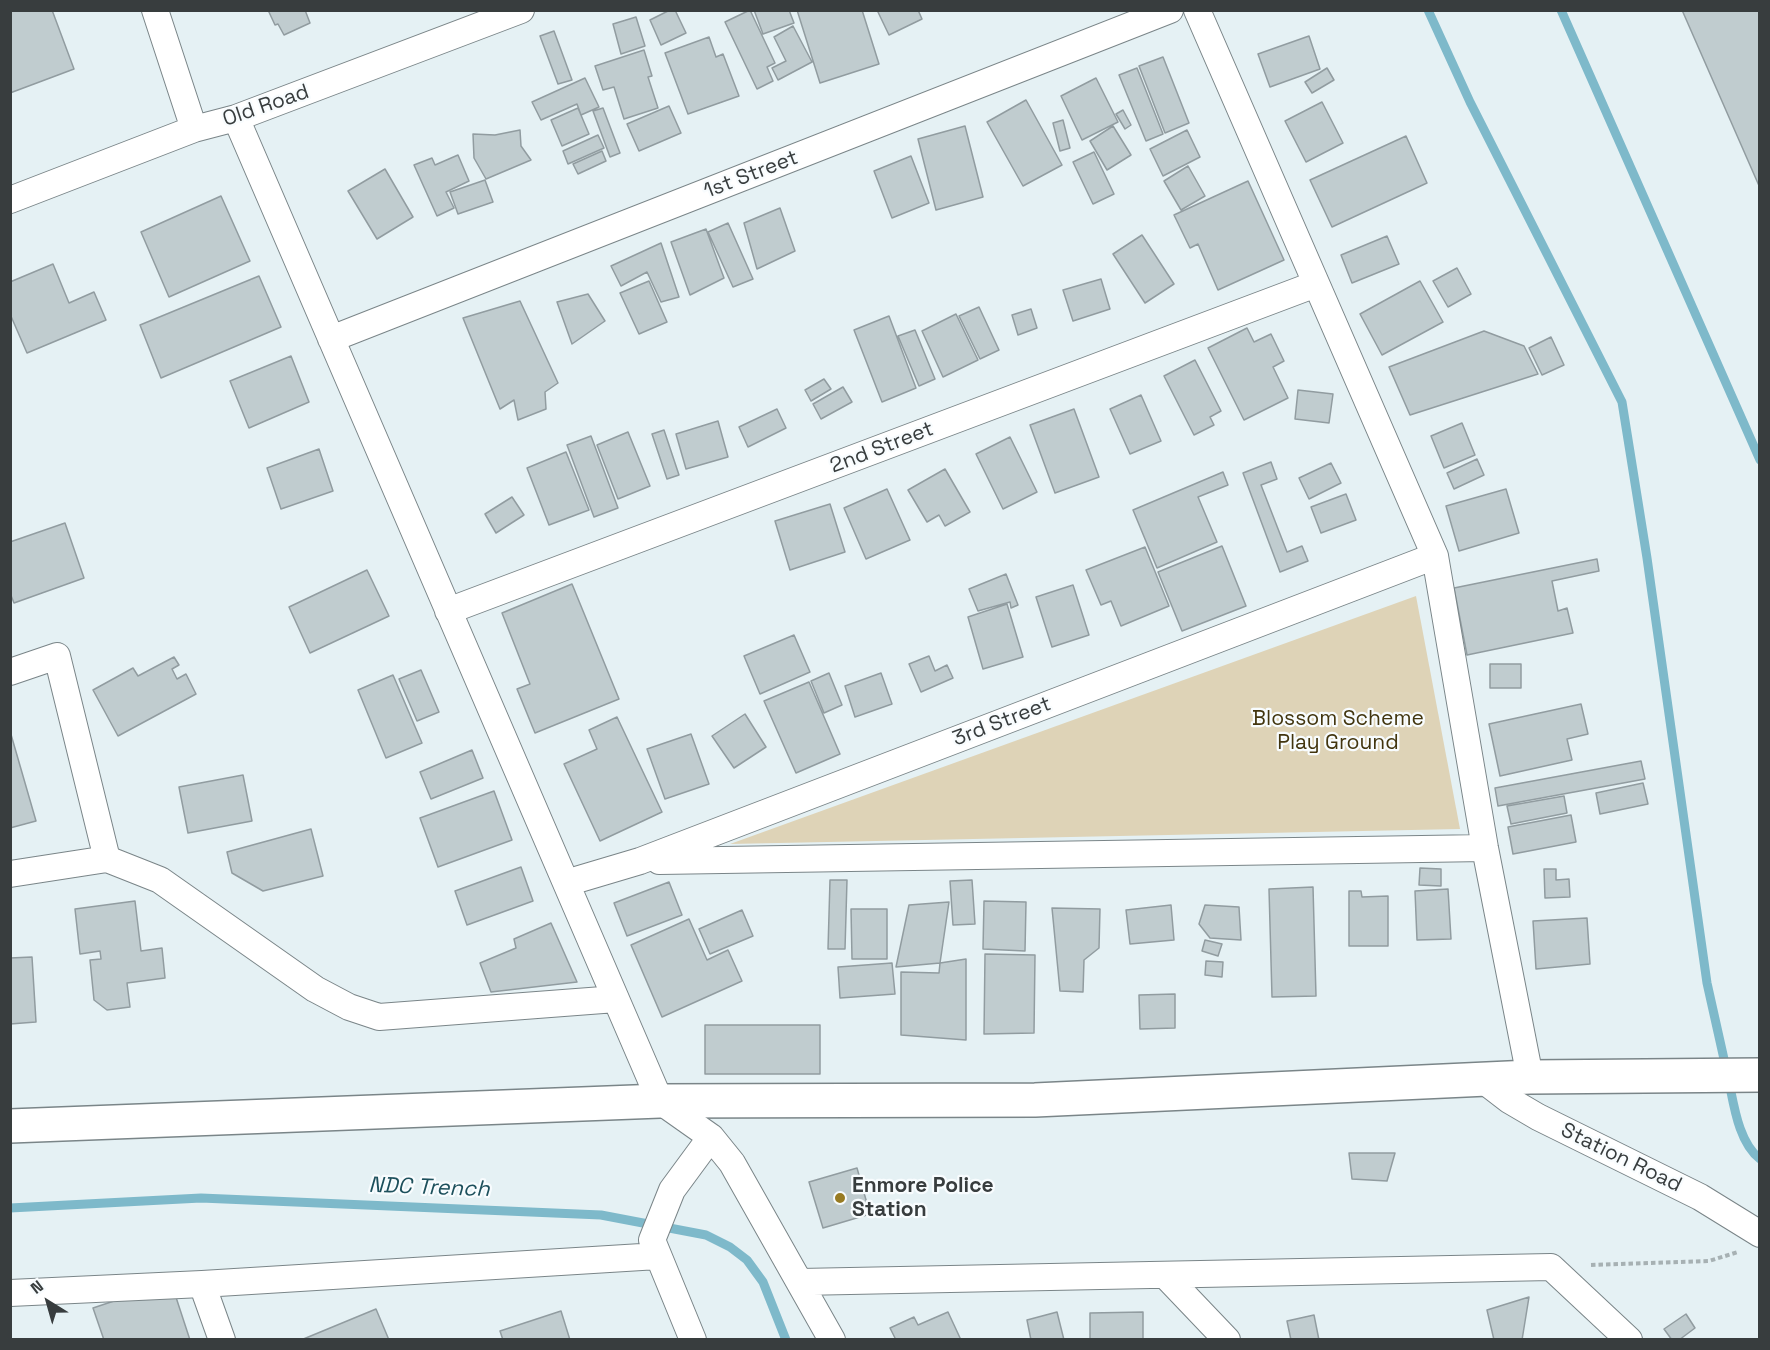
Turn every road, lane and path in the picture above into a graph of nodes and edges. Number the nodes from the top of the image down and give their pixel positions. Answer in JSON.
{"nodes":[{"id":1,"x":155,"y":10,"type":"edge"},
{"id":2,"x":521,"y":10,"type":"edge"},
{"id":3,"x":1170,"y":10,"type":"edge"},
{"id":4,"x":1197,"y":10,"type":"edge"},
{"id":5,"x":236,"y":118,"type":"junction"},
{"id":6,"x":194,"y":129,"type":"junction"},
{"id":7,"x":10,"y":200,"type":"edge"},
{"id":8,"x":1316,"y":284,"type":"junction"},
{"id":9,"x":331,"y":339,"type":"junction"},
{"id":10,"x":1435,"y":556,"type":"junction"},
{"id":11,"x":448,"y":611,"type":"junction"},
{"id":12,"x":10,"y":672,"type":"edge"},
{"id":13,"x":1485,"y":848,"type":"junction"},
{"id":14,"x":107,"y":859,"type":"junction"},
{"id":15,"x":640,"y":861,"type":"junction"},
{"id":16,"x":10,"y":874,"type":"edge"},
{"id":17,"x":566,"y":883,"type":"junction"},
{"id":18,"x":616,"y":999,"type":"junction"},
{"id":19,"x":1758,"y":1075,"type":"edge"},
{"id":20,"x":1530,"y":1077,"type":"junction"},
{"id":21,"x":1483,"y":1080,"type":"junction"},
{"id":22,"x":660,"y":1101,"type":"junction"},
{"id":23,"x":10,"y":1126,"type":"edge"},
{"id":24,"x":711,"y":1137,"type":"junction"},
{"id":25,"x":1760,"y":1234,"type":"edge"},
{"id":26,"x":655,"y":1248,"type":"junction"},
{"id":27,"x":1739,"y":1252,"type":"dead end"},
{"id":28,"x":1551,"y":1267,"type":"junction"},
{"id":29,"x":1165,"y":1275,"type":"junction"},
{"id":30,"x":800,"y":1282,"type":"junction"},
{"id":31,"x":202,"y":1284,"type":"junction"},
{"id":32,"x":10,"y":1293,"type":"edge"},
{"id":33,"x":222,"y":1340,"type":"edge"},
{"id":34,"x":693,"y":1340,"type":"edge"},
{"id":35,"x":832,"y":1340,"type":"edge"},
{"id":36,"x":1227,"y":1340,"type":"edge"},
{"id":37,"x":1629,"y":1340,"type":"edge"}],
"edges":[{"from":1,"to":6,"type":"street"},
{"from":2,"to":5,"type":"street","name":"Old Road"},
{"from":3,"to":9,"type":"street","name":"1st Street"},
{"from":4,"to":8,"type":"street"},
{"from":5,"to":6,"type":"street","name":"Old Road"},
{"from":5,"to":9,"type":"street"},
{"from":6,"to":7,"type":"street","name":"Old Road"},
{"from":8,"to":10,"type":"street"},
{"from":8,"to":11,"type":"street","name":"2nd Street"},
{"from":9,"to":11,"type":"street"},
{"from":10,"to":13,"type":"street"},
{"from":10,"to":15,"type":"street","name":"3rd Street"},
{"from":11,"to":17,"type":"street"},
{"from":12,"to":14,"type":"street"},
{"from":13,"to":15,"type":"street"},
{"from":13,"to":20,"type":"street"},
{"from":14,"to":16,"type":"street"},
{"from":14,"to":18,"type":"street"},
{"from":15,"to":17,"type":"street","name":"3rd Street"},
{"from":17,"to":18,"type":"street"},
{"from":18,"to":22,"type":"street"},
{"from":19,"to":20,"type":"main road"},
{"from":20,"to":21,"type":"main road"},
{"from":21,"to":22,"type":"main road"},
{"from":21,"to":25,"type":"street","name":"Station Road"},
{"from":22,"to":23,"type":"main road"},
{"from":22,"to":24,"type":"street"},
{"from":24,"to":26,"type":"street"},
{"from":24,"to":30,"type":"street"},
{"from":26,"to":31,"type":"street"},
{"from":26,"to":34,"type":"street"},
{"from":27,"to":28,"type":"path"},
{"from":28,"to":29,"type":"street"},
{"from":28,"to":37,"type":"street"},
{"from":29,"to":30,"type":"street"},
{"from":29,"to":36,"type":"street"},
{"from":30,"to":35,"type":"street"},
{"from":31,"to":32,"type":"street"},
{"from":31,"to":33,"type":"street"}]}
